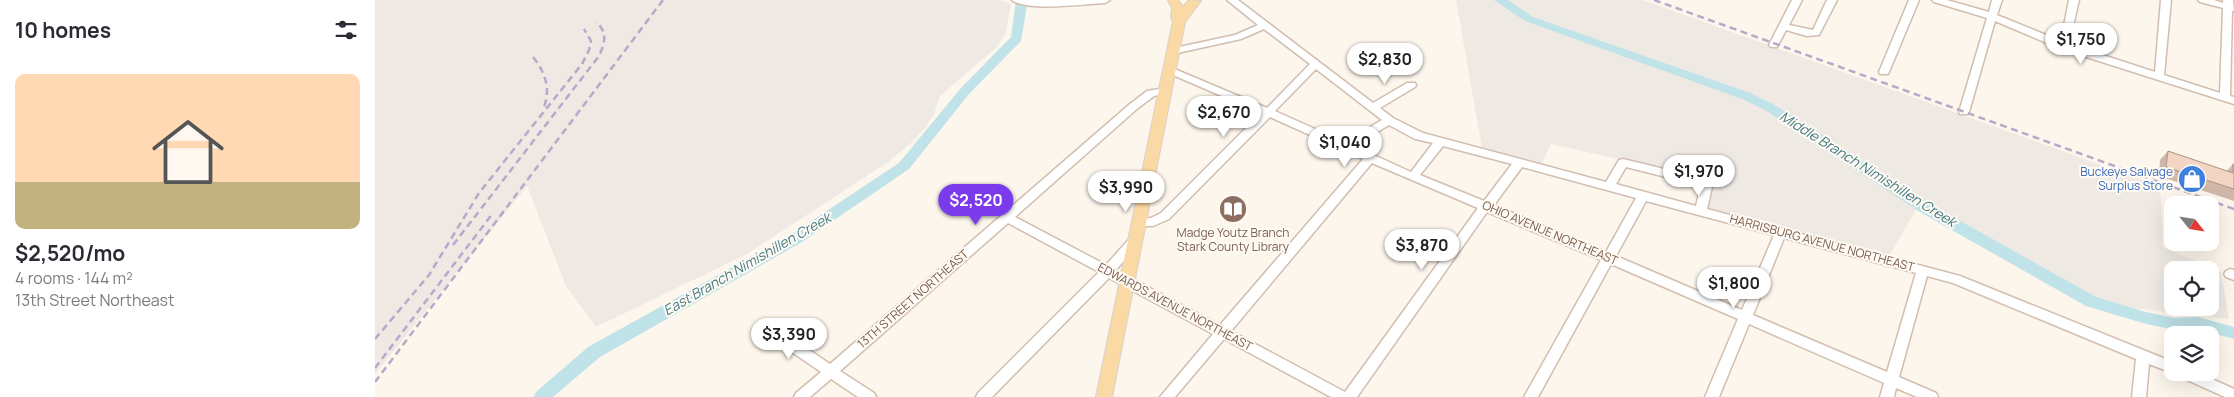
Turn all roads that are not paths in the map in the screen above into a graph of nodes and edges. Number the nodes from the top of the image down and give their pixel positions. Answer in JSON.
{"nodes":[{"id":1,"x":1017,"y":0,"type":"edge"},
{"id":2,"x":1105,"y":0,"type":"edge"},
{"id":3,"x":1196,"y":0,"type":"edge"},
{"id":4,"x":1224,"y":0,"type":"edge"},
{"id":5,"x":1797,"y":0,"type":"edge"},
{"id":6,"x":1832,"y":0,"type":"edge"},
{"id":7,"x":1914,"y":0,"type":"edge"},
{"id":8,"x":1937,"y":0,"type":"edge"},
{"id":9,"x":1997,"y":0,"type":"edge"},
{"id":10,"x":2074,"y":0,"type":"edge"},
{"id":11,"x":2166,"y":0,"type":"edge"},
{"id":12,"x":2203,"y":0,"type":"edge"},
{"id":13,"x":1172,"y":1,"type":"edge"},
{"id":14,"x":1234,"y":2,"type":"edge"},
{"id":15,"x":2230,"y":5,"type":"edge"},
{"id":16,"x":1991,"y":16,"type":"junction"},
{"id":17,"x":1179,"y":21,"type":"junction"},
{"id":18,"x":1263,"y":26,"type":"junction"},
{"id":19,"x":1783,"y":26,"type":"junction"},
{"id":20,"x":1774,"y":45,"type":"dead end"},
{"id":21,"x":2064,"y":47,"type":"junction"},
{"id":22,"x":1173,"y":51,"type":"junction"},
{"id":23,"x":1315,"y":65,"type":"junction"},
{"id":24,"x":1169,"y":70,"type":"junction"},
{"id":25,"x":1884,"y":72,"type":"dead end"},
{"id":26,"x":2159,"y":78,"type":"junction"},
{"id":27,"x":1411,"y":85,"type":"dead end"},
{"id":28,"x":1165,"y":92,"type":"junction"},
{"id":29,"x":2229,"y":100,"type":"edge"},
{"id":30,"x":1372,"y":108,"type":"junction"},
{"id":31,"x":1268,"y":112,"type":"junction"},
{"id":32,"x":1964,"y":112,"type":"dead end"},
{"id":33,"x":1389,"y":120,"type":"junction"},
{"id":34,"x":1439,"y":143,"type":"junction"},
{"id":35,"x":1345,"y":146,"type":"junction"},
{"id":36,"x":1370,"y":158,"type":"junction"},
{"id":37,"x":1519,"y":164,"type":"junction"},
{"id":38,"x":1413,"y":177,"type":"junction"},
{"id":39,"x":1609,"y":187,"type":"junction"},
{"id":40,"x":1643,"y":196,"type":"junction"},
{"id":41,"x":1486,"y":206,"type":"junction"},
{"id":42,"x":1701,"y":211,"type":"junction"},
{"id":43,"x":1006,"y":217,"type":"junction"},
{"id":44,"x":1139,"y":223,"type":"junction"},
{"id":45,"x":1781,"y":232,"type":"junction"},
{"id":46,"x":1135,"y":240,"type":"junction"},
{"id":47,"x":1609,"y":258,"type":"junction"},
{"id":48,"x":1923,"y":269,"type":"junction"},
{"id":49,"x":1107,"y":272,"type":"junction"},
{"id":50,"x":1127,"y":282,"type":"junction"},
{"id":51,"x":1746,"y":316,"type":"junction"},
{"id":52,"x":1222,"y":332,"type":"junction"},
{"id":53,"x":774,"y":333,"type":"dead end"},
{"id":54,"x":2143,"y":356,"type":"junction"},
{"id":55,"x":2164,"y":364,"type":"edge"},
{"id":56,"x":831,"y":372,"type":"junction"},
{"id":57,"x":1892,"y":380,"type":"junction"},
{"id":58,"x":2203,"y":381,"type":"edge"},
{"id":59,"x":2234,"y":395,"type":"edge"},
{"id":60,"x":801,"y":397,"type":"edge"},
{"id":61,"x":869,"y":397,"type":"edge"},
{"id":62,"x":983,"y":397,"type":"edge"},
{"id":63,"x":1104,"y":397,"type":"edge"},
{"id":64,"x":1167,"y":397,"type":"edge"},
{"id":65,"x":1343,"y":397,"type":"edge"},
{"id":66,"x":1349,"y":397,"type":"edge"},
{"id":67,"x":1531,"y":397,"type":"edge"},
{"id":68,"x":1712,"y":397,"type":"edge"},
{"id":69,"x":1887,"y":397,"type":"edge"},
{"id":70,"x":1931,"y":397,"type":"edge"},
{"id":71,"x":2139,"y":397,"type":"edge"}],
"edges":[{"from":1,"to":2,"type":"street"},
{"from":3,"to":13,"type":"main road"},
{"from":3,"to":17,"type":"main road"},
{"from":4,"to":14,"type":"street","name":"HARRISBURG AVENUE NORTHEAST"},
{"from":5,"to":19,"type":"street"},
{"from":6,"to":19,"type":"street"},
{"from":7,"to":25,"type":"street"},
{"from":8,"to":16,"type":"street"},
{"from":9,"to":16,"type":"street"},
{"from":10,"to":21,"type":"street"},
{"from":11,"to":26,"type":"street"},
{"from":12,"to":15,"type":"street"},
{"from":13,"to":17,"type":"main road"},
{"from":14,"to":18,"type":"street","name":"HARRISBURG AVENUE NORTHEAST"},
{"from":15,"to":29,"type":"street"},
{"from":16,"to":21,"type":"street"},
{"from":16,"to":32,"type":"street"},
{"from":17,"to":22,"type":"main road"},
{"from":18,"to":22,"type":"street"},
{"from":18,"to":23,"type":"street","name":"HARRISBURG AVENUE NORTHEAST"},
{"from":19,"to":20,"type":"street"},
{"from":21,"to":26,"type":"street"},
{"from":22,"to":24,"type":"main road"},
{"from":23,"to":30,"type":"street","name":"HARRISBURG AVENUE NORTHEAST"},
{"from":23,"to":31,"type":"street"},
{"from":24,"to":28,"type":"main road"},
{"from":24,"to":31,"type":"street","name":"OHIO AVENUE NORTHEAST"},
{"from":26,"to":29,"type":"street"},
{"from":27,"to":30,"type":"street"},
{"from":28,"to":43,"type":"street","name":"13TH STREET NORTHEAST"},
{"from":28,"to":44,"type":"main road"},
{"from":30,"to":33,"type":"street","name":"HARRISBURG AVENUE NORTHEAST"},
{"from":31,"to":35,"type":"street","name":"OHIO AVENUE NORTHEAST"},
{"from":31,"to":44,"type":"street"},
{"from":33,"to":34,"type":"street","name":"HARRISBURG AVENUE NORTHEAST"},
{"from":33,"to":35,"type":"street"},
{"from":34,"to":37,"type":"street","name":"HARRISBURG AVENUE NORTHEAST"},
{"from":34,"to":38,"type":"street"},
{"from":35,"to":36,"type":"street","name":"OHIO AVENUE NORTHEAST"},
{"from":36,"to":38,"type":"street","name":"OHIO AVENUE NORTHEAST"},
{"from":36,"to":52,"type":"street"},
{"from":37,"to":39,"type":"street","name":"HARRISBURG AVENUE NORTHEAST"},
{"from":37,"to":41,"type":"street"},
{"from":38,"to":41,"type":"street","name":"OHIO AVENUE NORTHEAST"},
{"from":39,"to":40,"type":"street","name":"HARRISBURG AVENUE NORTHEAST"},
{"from":39,"to":42,"type":"street"},
{"from":40,"to":42,"type":"street","name":"HARRISBURG AVENUE NORTHEAST"},
{"from":40,"to":47,"type":"street"},
{"from":41,"to":47,"type":"street","name":"OHIO AVENUE NORTHEAST"},
{"from":41,"to":66,"type":"street"},
{"from":42,"to":45,"type":"street","name":"HARRISBURG AVENUE NORTHEAST"},
{"from":43,"to":49,"type":"street","name":"EDWARDS AVENUE NORTHEAST"},
{"from":43,"to":56,"type":"street","name":"13TH STREET NORTHEAST"},
{"from":44,"to":46,"type":"main road"},
{"from":45,"to":48,"type":"street","name":"HARRISBURG AVENUE NORTHEAST"},
{"from":45,"to":51,"type":"street"},
{"from":46,"to":49,"type":"street"},
{"from":46,"to":50,"type":"main road"},
{"from":47,"to":51,"type":"street","name":"OHIO AVENUE NORTHEAST"},
{"from":47,"to":67,"type":"street"},
{"from":48,"to":54,"type":"street","name":"HARRISBURG AVENUE NORTHEAST"},
{"from":48,"to":57,"type":"street"},
{"from":49,"to":50,"type":"street","name":"EDWARDS AVENUE NORTHEAST"},
{"from":49,"to":62,"type":"street"},
{"from":50,"to":52,"type":"street","name":"EDWARDS AVENUE NORTHEAST"},
{"from":50,"to":63,"type":"main road"},
{"from":51,"to":57,"type":"street","name":"OHIO AVENUE NORTHEAST"},
{"from":51,"to":68,"type":"street"},
{"from":52,"to":64,"type":"street"},
{"from":52,"to":65,"type":"street","name":"EDWARDS AVENUE NORTHEAST"},
{"from":53,"to":56,"type":"street"},
{"from":54,"to":55,"type":"street","name":"HARRISBURG AVENUE NORTHEAST"},
{"from":54,"to":71,"type":"street"},
{"from":56,"to":60,"type":"street","name":"13TH STREET NORTHEAST"},
{"from":56,"to":61,"type":"street"},
{"from":57,"to":69,"type":"street"},
{"from":57,"to":70,"type":"street","name":"OHIO AVENUE NORTHEAST"},
{"from":58,"to":59,"type":"street"}]}
